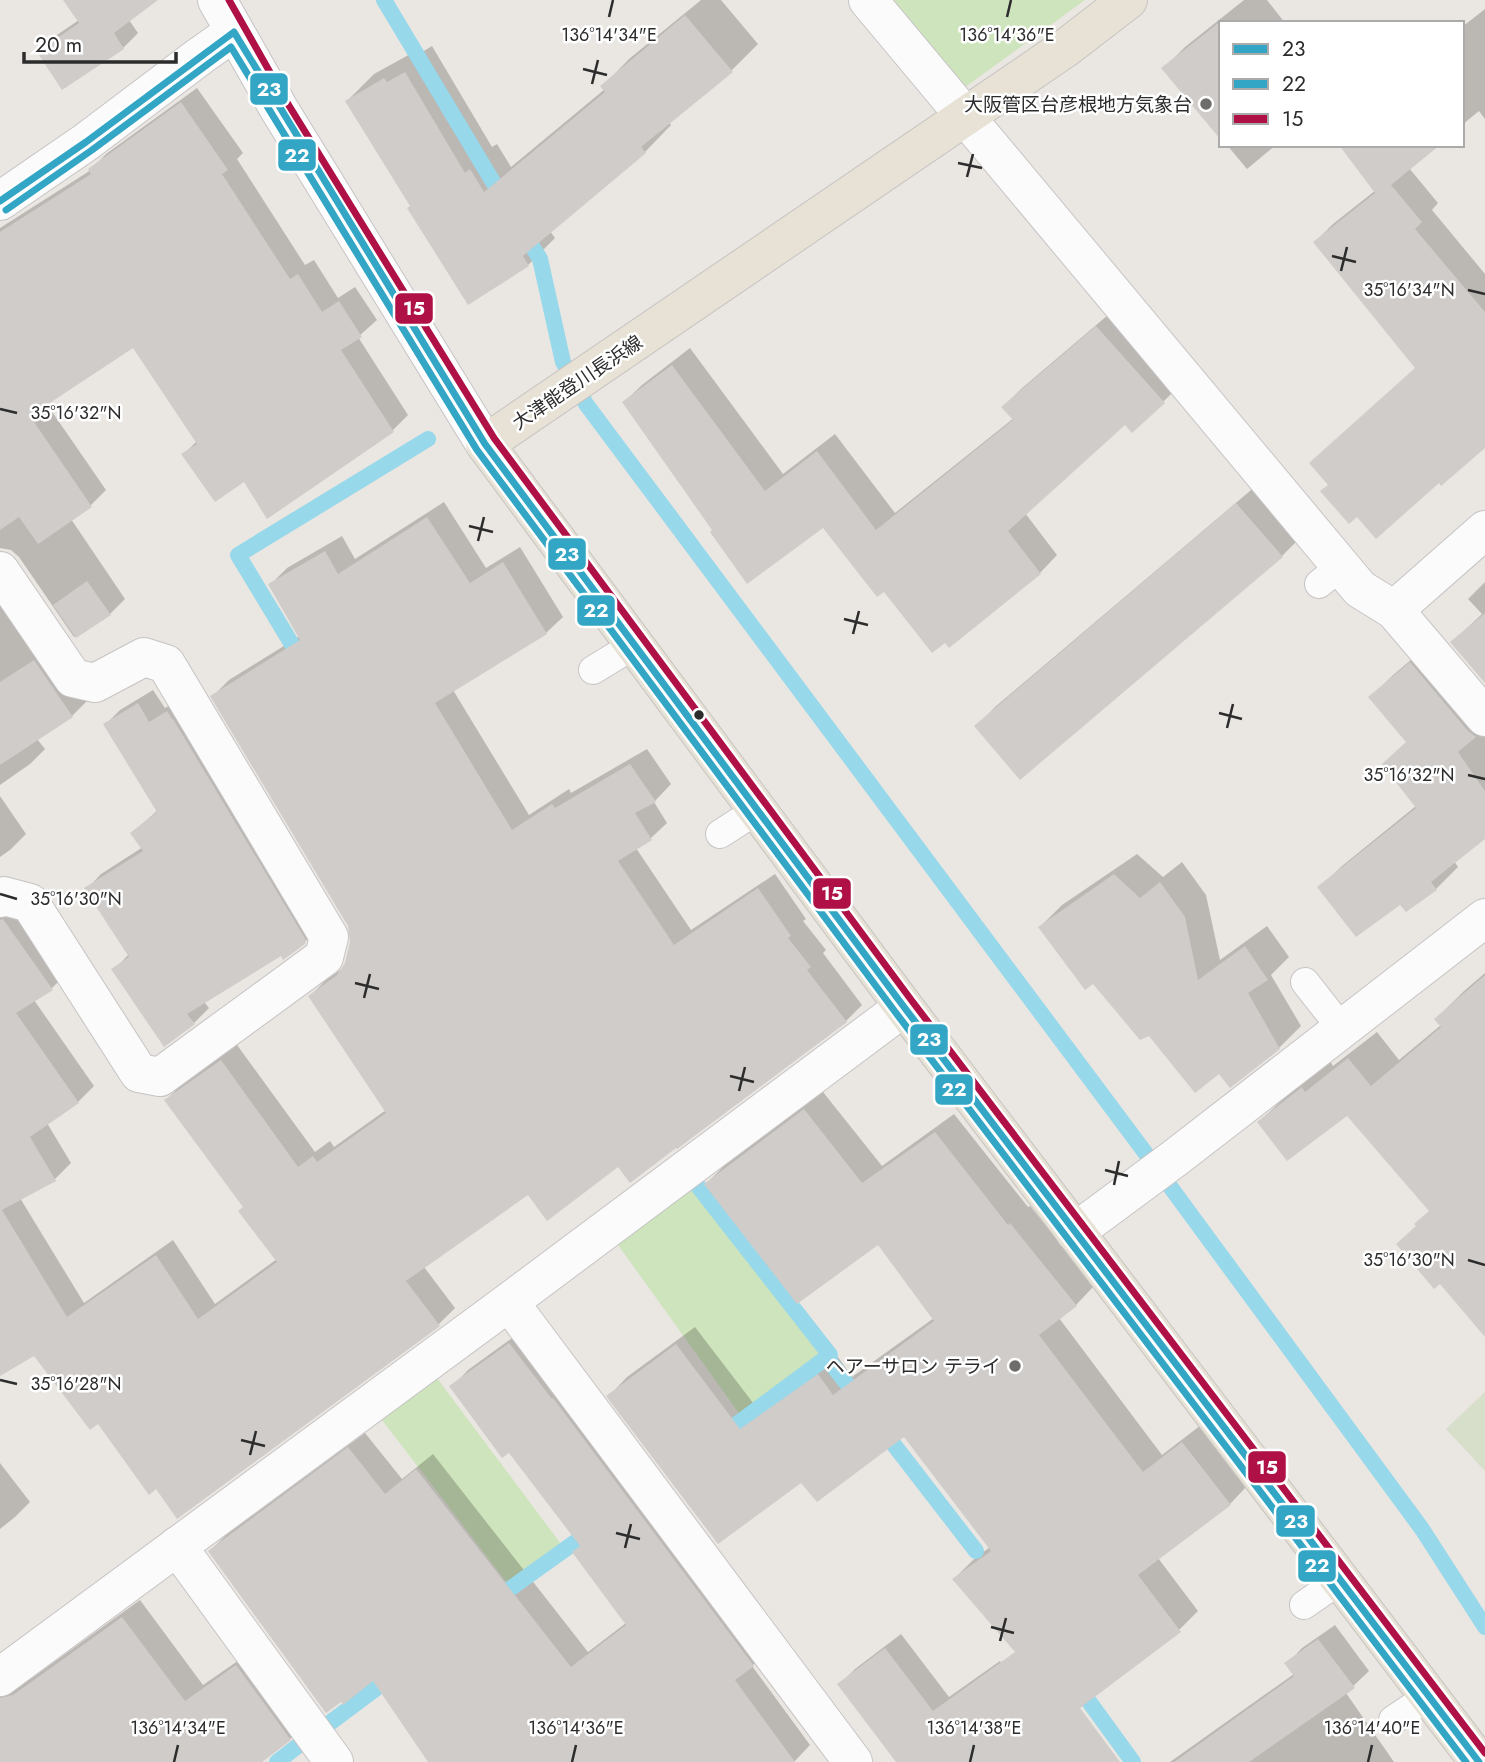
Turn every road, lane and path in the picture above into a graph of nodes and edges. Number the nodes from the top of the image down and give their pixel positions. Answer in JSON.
{"nodes":[{"id":1,"x":868,"y":0,"type":"edge"},
{"id":2,"x":1128,"y":0,"type":"edge"},
{"id":3,"x":225,"y":16,"type":"edge"},
{"id":4,"x":964,"y":116,"type":"junction"},
{"id":5,"x":0,"y":201,"type":"edge"},
{"id":6,"x":485,"y":444,"type":"junction"},
{"id":7,"x":1485,"y":530,"type":"edge"},
{"id":8,"x":0,"y":571,"type":"edge"},
{"id":9,"x":1394,"y":610,"type":"junction"},
{"id":10,"x":634,"y":645,"type":"junction"},
{"id":11,"x":593,"y":670,"type":"dead end"},
{"id":12,"x":1485,"y":717,"type":"edge"},
{"id":13,"x":757,"y":810,"type":"junction"},
{"id":14,"x":720,"y":834,"type":"dead end"},
{"id":15,"x":24,"y":897,"type":"edge"},
{"id":16,"x":1485,"y":918,"type":"edge"},
{"id":17,"x":1304,"y":982,"type":"dead end"},
{"id":18,"x":904,"y":1007,"type":"junction"},
{"id":19,"x":1342,"y":1029,"type":"junction"},
{"id":20,"x":1075,"y":1232,"type":"junction"},
{"id":21,"x":509,"y":1302,"type":"junction"},
{"id":22,"x":177,"y":1546,"type":"junction"},
{"id":23,"x":1340,"y":1580,"type":"junction"},
{"id":24,"x":1304,"y":1605,"type":"dead end"},
{"id":25,"x":0,"y":1678,"type":"edge"},
{"id":26,"x":1429,"y":1696,"type":"junction"},
{"id":27,"x":1393,"y":1720,"type":"dead end"},
{"id":28,"x":334,"y":1762,"type":"edge"},
{"id":29,"x":853,"y":1762,"type":"edge"},
{"id":30,"x":1479,"y":1762,"type":"edge"}],
"edges":[{"from":1,"to":4,"type":"street"},
{"from":2,"to":4,"type":"main road","name":"大津能登川長浜線"},
{"from":3,"to":5,"type":"street"},
{"from":3,"to":6,"type":"street"},
{"from":4,"to":6,"type":"main road","name":"大津能登川長浜線"},
{"from":4,"to":9,"type":"street"},
{"from":6,"to":10,"type":"main road"},
{"from":7,"to":9,"type":"street"},
{"from":8,"to":15,"type":"street"},
{"from":9,"to":12,"type":"street"},
{"from":10,"to":11,"type":"lane"},
{"from":10,"to":13,"type":"main road"},
{"from":13,"to":14,"type":"lane"},
{"from":13,"to":18,"type":"main road"},
{"from":16,"to":19,"type":"street"},
{"from":17,"to":19,"type":"lane"},
{"from":18,"to":20,"type":"main road"},
{"from":18,"to":21,"type":"street"},
{"from":19,"to":20,"type":"street"},
{"from":20,"to":23,"type":"main road"},
{"from":21,"to":22,"type":"street"},
{"from":21,"to":29,"type":"street"},
{"from":22,"to":25,"type":"street"},
{"from":22,"to":28,"type":"street"},
{"from":23,"to":24,"type":"lane"},
{"from":23,"to":26,"type":"main road"},
{"from":26,"to":27,"type":"lane"},
{"from":26,"to":30,"type":"main road"}]}
